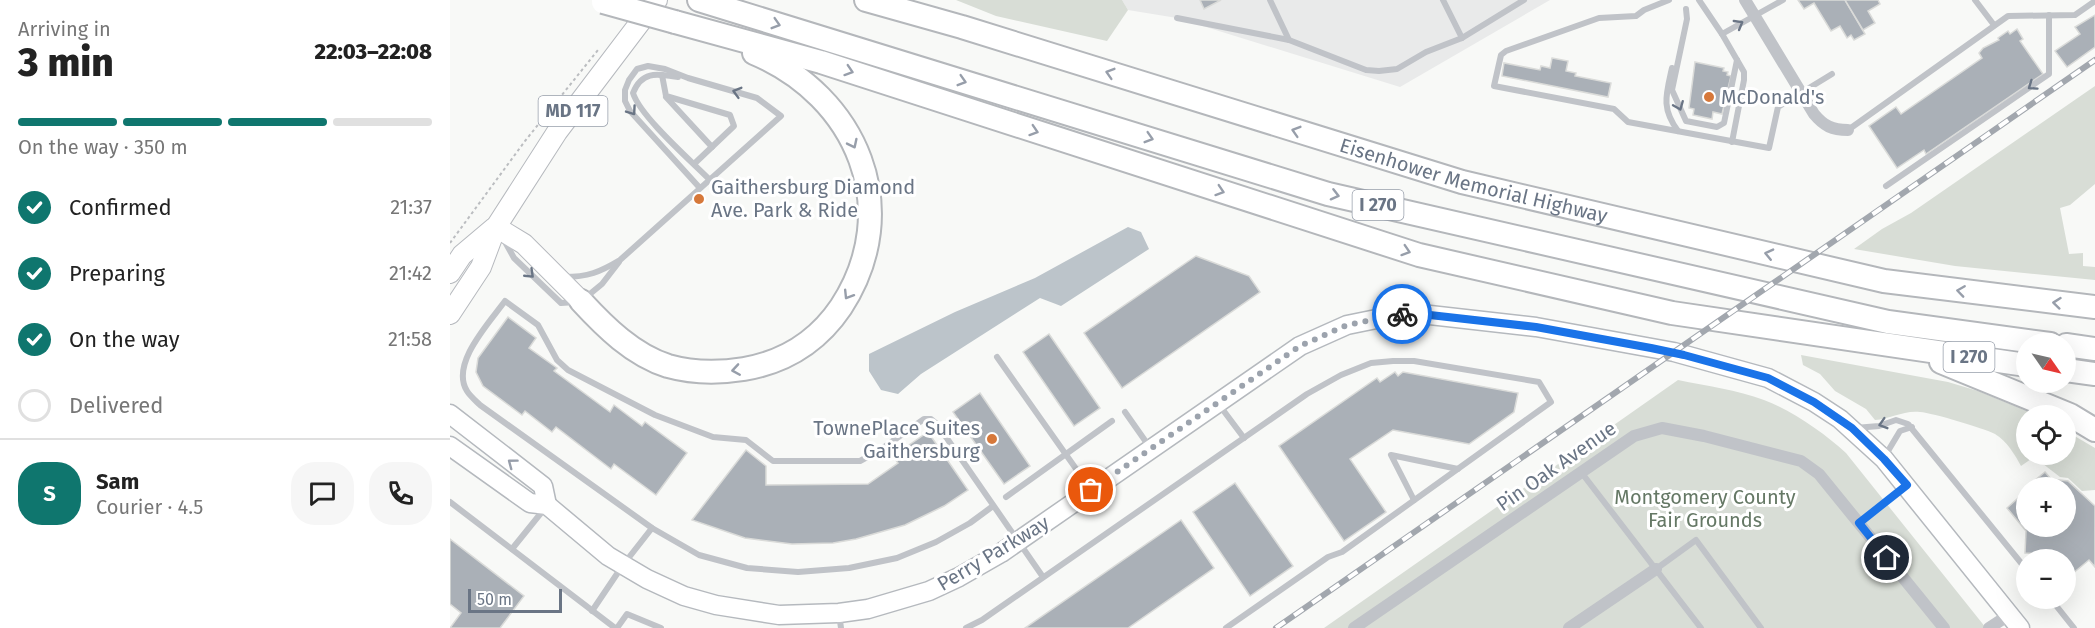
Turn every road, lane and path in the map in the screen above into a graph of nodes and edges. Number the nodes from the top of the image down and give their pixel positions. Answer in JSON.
{"nodes":[{"id":1,"x":657,"y":0,"type":"edge"},
{"id":2,"x":866,"y":0,"type":"edge"},
{"id":3,"x":1270,"y":0,"type":"edge"},
{"id":4,"x":1443,"y":0,"type":"edge"},
{"id":5,"x":1524,"y":0,"type":"edge"},
{"id":6,"x":1669,"y":0,"type":"edge"},
{"id":7,"x":1688,"y":0,"type":"edge"},
{"id":8,"x":1699,"y":0,"type":"edge"},
{"id":9,"x":1745,"y":0,"type":"edge"},
{"id":10,"x":1783,"y":0,"type":"edge"},
{"id":11,"x":1975,"y":0,"type":"edge"},
{"id":12,"x":599,"y":1,"type":"edge"},
{"id":13,"x":2095,"y":1,"type":"edge"},
{"id":14,"x":709,"y":3,"type":"edge"},
{"id":15,"x":1686,"y":9,"type":"junction"},
{"id":16,"x":1754,"y":15,"type":"junction"},
{"id":17,"x":2049,"y":15,"type":"junction"},
{"id":18,"x":1177,"y":18,"type":"dead end"},
{"id":19,"x":684,"y":24,"type":"junction"},
{"id":20,"x":1994,"y":26,"type":"junction"},
{"id":21,"x":1722,"y":34,"type":"junction"},
{"id":22,"x":1462,"y":38,"type":"junction"},
{"id":23,"x":1289,"y":40,"type":"junction"},
{"id":24,"x":604,"y":42,"type":"dead end"},
{"id":25,"x":1737,"y":60,"type":"junction"},
{"id":26,"x":1832,"y":74,"type":"dead end"},
{"id":27,"x":662,"y":75,"type":"junction"},
{"id":28,"x":688,"y":78,"type":"junction"},
{"id":29,"x":1801,"y":94,"type":"junction"},
{"id":30,"x":666,"y":96,"type":"junction"},
{"id":31,"x":1848,"y":130,"type":"joint"},
{"id":32,"x":1678,"y":132,"type":"junction"},
{"id":33,"x":1732,"y":142,"type":"junction"},
{"id":34,"x":712,"y":147,"type":"junction"},
{"id":35,"x":694,"y":164,"type":"junction"},
{"id":36,"x":708,"y":179,"type":"junction"},
{"id":37,"x":1886,"y":186,"type":"dead end"},
{"id":38,"x":699,"y":187,"type":"junction"},
{"id":39,"x":496,"y":227,"type":"junction"},
{"id":40,"x":450,"y":243,"type":"edge"},
{"id":41,"x":620,"y":260,"type":"junction"},
{"id":42,"x":450,"y":273,"type":"edge"},
{"id":43,"x":557,"y":277,"type":"junction"},
{"id":44,"x":580,"y":301,"type":"junction"},
{"id":45,"x":2095,"y":307,"type":"edge"},
{"id":46,"x":450,"y":314,"type":"edge"},
{"id":47,"x":2016,"y":339,"type":"edge"},
{"id":48,"x":2076,"y":346,"type":"edge"},
{"id":49,"x":2095,"y":349,"type":"edge"},
{"id":50,"x":1912,"y":350,"type":"junction"},
{"id":51,"x":997,"y":357,"type":"dead end"},
{"id":52,"x":2016,"y":364,"type":"edge"},
{"id":53,"x":2076,"y":371,"type":"edge"},
{"id":54,"x":2095,"y":374,"type":"edge"},
{"id":55,"x":1218,"y":403,"type":"junction"},
{"id":56,"x":1125,"y":412,"type":"dead end"},
{"id":57,"x":450,"y":414,"type":"edge"},
{"id":58,"x":1112,"y":421,"type":"dead end"},
{"id":59,"x":1912,"y":427,"type":"junction"},
{"id":60,"x":1852,"y":428,"type":"junction"},
{"id":61,"x":2095,"y":430,"type":"edge"},
{"id":62,"x":1244,"y":438,"type":"junction"},
{"id":63,"x":450,"y":446,"type":"edge"},
{"id":64,"x":1151,"y":449,"type":"junction"},
{"id":65,"x":1066,"y":454,"type":"junction"},
{"id":66,"x":1884,"y":459,"type":"junction"},
{"id":67,"x":1458,"y":469,"type":"junction"},
{"id":68,"x":1581,"y":472,"type":"junction"},
{"id":69,"x":1907,"y":485,"type":"junction"},
{"id":70,"x":1091,"y":490,"type":"junction"},
{"id":71,"x":1006,"y":497,"type":"dead end"},
{"id":72,"x":1414,"y":500,"type":"junction"},
{"id":73,"x":450,"y":502,"type":"edge"},
{"id":74,"x":547,"y":505,"type":"junction"},
{"id":75,"x":993,"y":506,"type":"junction"},
{"id":76,"x":1859,"y":523,"type":"junction"},
{"id":77,"x":652,"y":528,"type":"junction"},
{"id":78,"x":1018,"y":541,"type":"junction"},
{"id":79,"x":512,"y":549,"type":"junction"},
{"id":80,"x":2016,"y":556,"type":"edge"},
{"id":81,"x":623,"y":565,"type":"junction"},
{"id":82,"x":1656,"y":569,"type":"junction"},
{"id":83,"x":1043,"y":577,"type":"junction"},
{"id":84,"x":2059,"y":609,"type":"edge"},
{"id":85,"x":592,"y":611,"type":"junction"},
{"id":86,"x":840,"y":621,"type":"edge"},
{"id":87,"x":2015,"y":621,"type":"edge"},
{"id":88,"x":616,"y":628,"type":"edge"},
{"id":89,"x":661,"y":628,"type":"edge"},
{"id":90,"x":966,"y":628,"type":"edge"},
{"id":91,"x":1226,"y":628,"type":"edge"},
{"id":92,"x":1354,"y":628,"type":"edge"},
{"id":93,"x":1569,"y":628,"type":"edge"},
{"id":94,"x":1701,"y":628,"type":"edge"},
{"id":95,"x":1761,"y":628,"type":"edge"},
{"id":96,"x":1944,"y":628,"type":"edge"},
{"id":97,"x":1989,"y":628,"type":"edge"},
{"id":98,"x":2074,"y":628,"type":"edge"}],
"edges":[{"from":1,"to":39,"type":"main road","number":"MD 117"},
{"from":45,"to":2,"type":"highway","name":"Eisenhower Memorial Highway","number":"I 270","one_way":true},
{"from":3,"to":23,"type":"lane"},
{"from":4,"to":22,"type":"lane"},
{"from":5,"to":22,"type":"lane"},
{"from":6,"to":32,"type":"lane"},
{"from":7,"to":15,"type":"lane"},
{"from":8,"to":21,"type":"lane"},
{"from":9,"to":16,"type":"street"},
{"from":10,"to":16,"type":"lane"},
{"from":11,"to":20,"type":"lane"},
{"from":12,"to":19,"type":"highway","number":"I 270","bridge":true},
{"from":13,"to":17,"type":"lane"},
{"from":14,"to":47,"type":"highway","number":"I 270","one_way":true},
{"from":15,"to":25,"type":"lane","one_way":true},
{"from":15,"to":32,"type":"lane"},
{"from":21,"to":16,"type":"lane","one_way":true},
{"from":16,"to":29,"type":"street"},
{"from":17,"to":20,"type":"lane"},
{"from":17,"to":37,"type":"lane","one_way":true},
{"from":18,"to":23,"type":"lane"},
{"from":19,"to":44,"type":"highway","one_way":true},
{"from":19,"to":50,"type":"highway","number":"I 270","one_way":true},
{"from":20,"to":31,"type":"lane"},
{"from":21,"to":25,"type":"lane"},
{"from":22,"to":23,"type":"lane"},
{"from":24,"to":40,"type":"path"},
{"from":25,"to":33,"type":"lane"},
{"from":26,"to":29,"type":"lane"},
{"from":27,"to":28,"type":"lane"},
{"from":27,"to":30,"type":"lane"},
{"from":27,"to":35,"type":"lane"},
{"from":36,"to":28,"type":"lane","one_way":true},
{"from":28,"to":38,"type":"lane","one_way":true},
{"from":29,"to":31,"type":"street"},
{"from":29,"to":33,"type":"lane"},
{"from":30,"to":34,"type":"lane"},
{"from":30,"to":34,"type":"lane"},
{"from":32,"to":33,"type":"lane"},
{"from":34,"to":35,"type":"lane"},
{"from":35,"to":36,"type":"lane"},
{"from":36,"to":38,"type":"lane"},
{"from":38,"to":41,"type":"lane"},
{"from":39,"to":42,"type":"main road","number":"MD 117"},
{"from":39,"to":43,"type":"main road"},
{"from":39,"to":44,"type":"lane","one_way":true},
{"from":39,"to":46,"type":"main road","number":"MD 117"},
{"from":41,"to":43,"type":"lane"},
{"from":41,"to":44,"type":"lane"},
{"from":43,"to":44,"type":"main road"},
{"from":48,"to":49,"type":"highway"},
{"from":50,"to":52,"type":"highway","number":"I 270"},
{"from":50,"to":61,"type":"highway"},
{"from":51,"to":65,"type":"lane"},
{"from":53,"to":54,"type":"highway"},
{"from":55,"to":60,"type":"street","name":"Perry Parkway"},
{"from":55,"to":62,"type":"lane"},
{"from":55,"to":64,"type":"street","name":"Perry Parkway"},
{"from":56,"to":64,"type":"lane"},
{"from":74,"to":57,"type":"street","name":"Perry Parkway","one_way":true},
{"from":58,"to":65,"type":"lane"},
{"from":59,"to":60,"type":"lane","one_way":true},
{"from":59,"to":66,"type":"lane"},
{"from":59,"to":80,"type":"lane"},
{"from":60,"to":66,"type":"street","name":"Perry Parkway"},
{"from":62,"to":67,"type":"lane"},
{"from":62,"to":83,"type":"lane"},
{"from":63,"to":74,"type":"street","name":"Perry Parkway"},
{"from":64,"to":70,"type":"street","name":"Perry Parkway"},
{"from":65,"to":70,"type":"lane"},
{"from":65,"to":71,"type":"lane"},
{"from":66,"to":69,"type":"street","name":"Perry Parkway"},
{"from":67,"to":72,"type":"lane"},
{"from":67,"to":72,"type":"lane"},
{"from":68,"to":76,"type":"street","name":"Pin Oak Avenue"},
{"from":68,"to":82,"type":"lane"},
{"from":68,"to":92,"type":"street","name":"Pin Oak Avenue"},
{"from":69,"to":76,"type":"lane"},
{"from":69,"to":87,"type":"street","name":"Perry Parkway"},
{"from":70,"to":78,"type":"street","name":"Perry Parkway"},
{"from":72,"to":91,"type":"lane"},
{"from":73,"to":79,"type":"lane"},
{"from":74,"to":79,"type":"lane"},
{"from":74,"to":81,"type":"street","name":"Perry Parkway"},
{"from":75,"to":77,"type":"lane"},
{"from":75,"to":77,"type":"lane"},
{"from":75,"to":78,"type":"lane"},
{"from":76,"to":96,"type":"street","name":"Pin Oak Avenue"},
{"from":77,"to":81,"type":"lane"},
{"from":78,"to":83,"type":"lane"},
{"from":78,"to":86,"type":"street","name":"Perry Parkway"},
{"from":79,"to":85,"type":"lane"},
{"from":81,"to":85,"type":"lane"},
{"from":81,"to":86,"type":"street","name":"Perry Parkway"},
{"from":82,"to":93,"type":"street"},
{"from":82,"to":94,"type":"lane"},
{"from":82,"to":95,"type":"lane"},
{"from":83,"to":90,"type":"lane"},
{"from":84,"to":98,"type":"lane"},
{"from":85,"to":88,"type":"lane"},
{"from":87,"to":97,"type":"street"},
{"from":88,"to":89,"type":"lane"}]}
